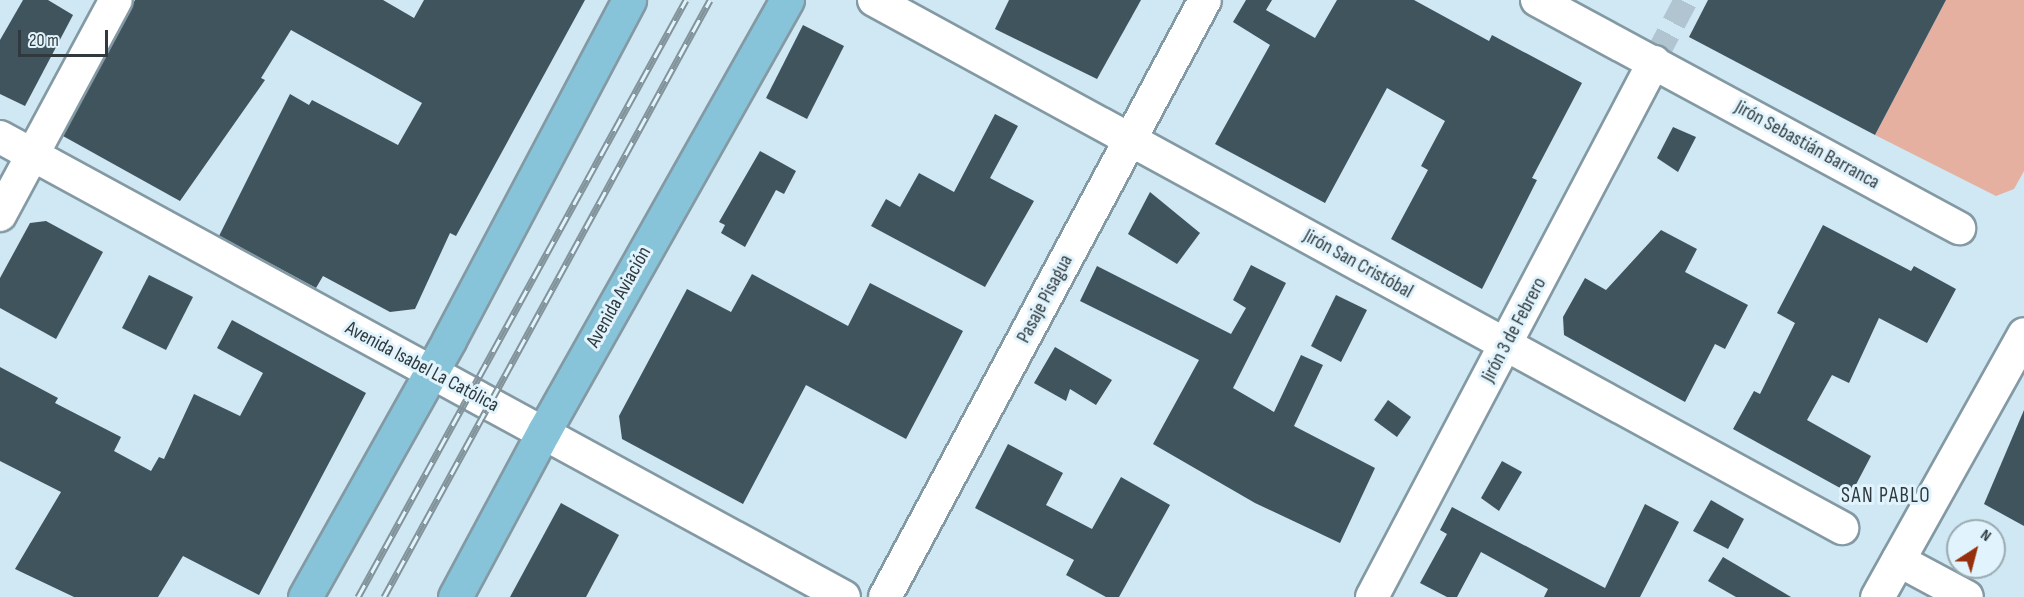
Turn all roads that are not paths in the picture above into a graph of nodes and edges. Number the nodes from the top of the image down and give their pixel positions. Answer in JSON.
{"nodes":[{"id":1,"x":116,"y":0,"type":"edge"},
{"id":2,"x":629,"y":0,"type":"edge"},
{"id":3,"x":787,"y":0,"type":"edge"},
{"id":4,"x":874,"y":0,"type":"edge"},
{"id":5,"x":1205,"y":0,"type":"edge"},
{"id":6,"x":1537,"y":0,"type":"edge"},
{"id":7,"x":1654,"y":62,"type":"junction"},
{"id":8,"x":0,"y":137,"type":"edge"},
{"id":9,"x":1130,"y":140,"type":"junction"},
{"id":10,"x":32,"y":155,"type":"junction"},
{"id":11,"x":0,"y":215,"type":"edge"},
{"id":12,"x":1959,"y":228,"type":"dead end"},
{"id":13,"x":2024,"y":334,"type":"edge"},
{"id":14,"x":1507,"y":345,"type":"junction"},
{"id":15,"x":431,"y":372,"type":"junction"},
{"id":16,"x":544,"y":431,"type":"junction"},
{"id":17,"x":1842,"y":528,"type":"dead end"},
{"id":18,"x":1898,"y":560,"type":"junction"},
{"id":19,"x":305,"y":597,"type":"edge"},
{"id":20,"x":455,"y":597,"type":"edge"},
{"id":21,"x":844,"y":597,"type":"edge"},
{"id":22,"x":885,"y":597,"type":"edge"},
{"id":23,"x":1372,"y":597,"type":"edge"},
{"id":24,"x":1877,"y":597,"type":"edge"},
{"id":25,"x":1967,"y":597,"type":"edge"}],
"edges":[{"from":1,"to":10,"type":"street"},
{"from":2,"to":15,"type":"main road"},
{"from":3,"to":16,"type":"main road","name":"Avenida Aviación"},
{"from":4,"to":9,"type":"street","name":"Jirón San Cristóbal"},
{"from":5,"to":9,"type":"street","name":"Pasaje Pisagua"},
{"from":6,"to":7,"type":"street","name":"Jirón Sebastián Barranca"},
{"from":7,"to":12,"type":"street","name":"Jirón Sebastián Barranca"},
{"from":7,"to":14,"type":"street","name":"Jirón 3 de Febrero"},
{"from":8,"to":10,"type":"street","name":"Avenida Isabel La Católica"},
{"from":9,"to":14,"type":"street","name":"Jirón San Cristóbal"},
{"from":9,"to":22,"type":"street","name":"Pasaje Pisagua"},
{"from":10,"to":11,"type":"street"},
{"from":10,"to":15,"type":"street","name":"Avenida Isabel La Católica"},
{"from":13,"to":18,"type":"street"},
{"from":14,"to":17,"type":"street","name":"Jirón San Cristóbal"},
{"from":14,"to":23,"type":"street","name":"Jirón 3 de Febrero"},
{"from":15,"to":16,"type":"street","name":"Avenida Isabel La Católica"},
{"from":15,"to":19,"type":"main road"},
{"from":16,"to":20,"type":"main road","name":"Avenida Aviación"},
{"from":16,"to":21,"type":"street","name":"Avenida Isabel La Católica"},
{"from":18,"to":24,"type":"street"},
{"from":18,"to":25,"type":"street"}]}
